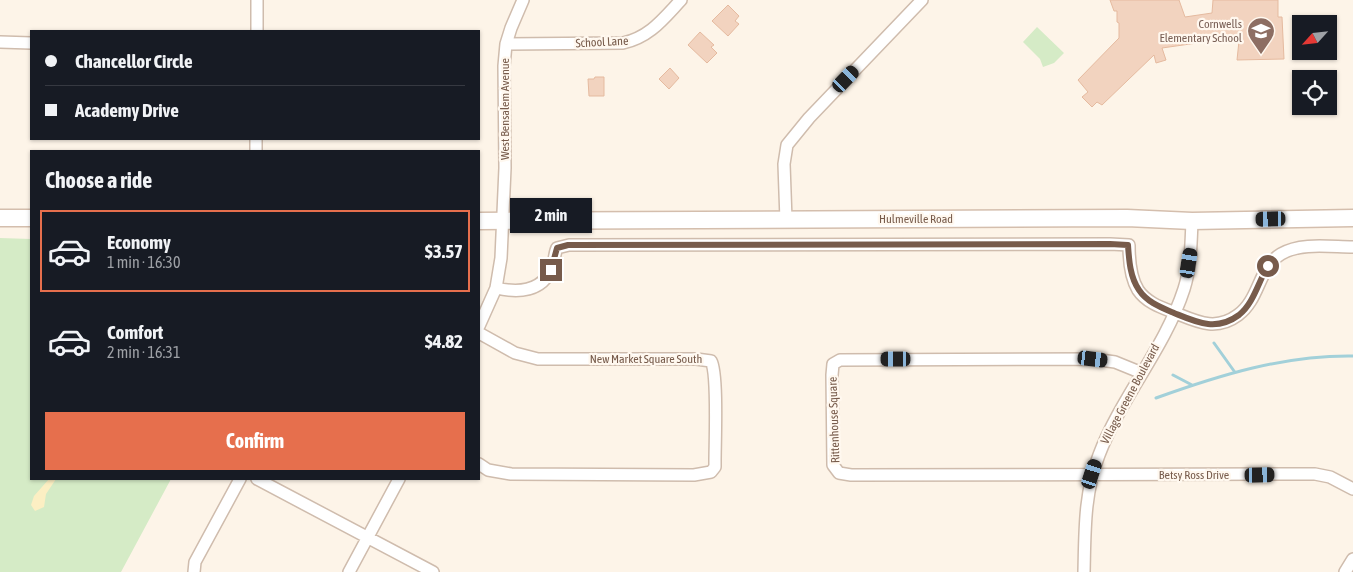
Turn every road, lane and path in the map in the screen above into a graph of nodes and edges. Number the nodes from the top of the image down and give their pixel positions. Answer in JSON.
{"nodes":[{"id":1,"x":257,"y":0,"type":"edge"},
{"id":2,"x":523,"y":0,"type":"edge"},
{"id":3,"x":681,"y":0,"type":"edge"},
{"id":4,"x":922,"y":0,"type":"edge"},
{"id":5,"x":257,"y":30,"type":"edge"},
{"id":6,"x":0,"y":42,"type":"edge"},
{"id":7,"x":30,"y":43,"type":"edge"},
{"id":8,"x":506,"y":44,"type":"junction"},
{"id":9,"x":0,"y":218,"type":"edge"},
{"id":10,"x":30,"y":218,"type":"edge"},
{"id":11,"x":1353,"y":218,"type":"edge"},
{"id":12,"x":786,"y":220,"type":"junction"},
{"id":13,"x":480,"y":221,"type":"edge"},
{"id":14,"x":503,"y":221,"type":"junction"},
{"id":15,"x":1192,"y":221,"type":"junction"},
{"id":16,"x":1353,"y":247,"type":"edge"},
{"id":17,"x":496,"y":288,"type":"junction"},
{"id":18,"x":1174,"y":313,"type":"junction"},
{"id":19,"x":480,"y":324,"type":"edge"},
{"id":20,"x":480,"y":334,"type":"edge"},
{"id":21,"x":1142,"y":373,"type":"junction"},
{"id":22,"x":480,"y":464,"type":"edge"},
{"id":23,"x":1092,"y":474,"type":"junction"},
{"id":24,"x":239,"y":480,"type":"edge"},
{"id":25,"x":259,"y":480,"type":"edge"},
{"id":26,"x":398,"y":480,"type":"edge"},
{"id":27,"x":1353,"y":489,"type":"edge"},
{"id":28,"x":368,"y":537,"type":"junction"},
{"id":29,"x":1353,"y":560,"type":"edge"},
{"id":30,"x":194,"y":572,"type":"edge"},
{"id":31,"x":349,"y":572,"type":"edge"},
{"id":32,"x":432,"y":572,"type":"edge"},
{"id":33,"x":1084,"y":572,"type":"edge"},
{"id":34,"x":1345,"y":572,"type":"edge"}],
"edges":[{"from":1,"to":5,"type":"street"},
{"from":2,"to":8,"type":"street","name":"West Bensalem Avenue"},
{"from":3,"to":8,"type":"street","name":"School Lane"},
{"from":4,"to":12,"type":"street"},
{"from":6,"to":7,"type":"street"},
{"from":8,"to":14,"type":"street","name":"West Bensalem Avenue"},
{"from":9,"to":10,"type":"main road"},
{"from":11,"to":15,"type":"main road","name":"Hulmeville Road"},
{"from":12,"to":14,"type":"main road","name":"Hulmeville Road"},
{"from":12,"to":15,"type":"main road","name":"Hulmeville Road"},
{"from":13,"to":14,"type":"main road","name":"Hulmeville Road"},
{"from":14,"to":17,"type":"street"},
{"from":15,"to":18,"type":"street","name":"Village Greene Boulevard"},
{"from":16,"to":18,"type":"street"},
{"from":17,"to":18,"type":"street"},
{"from":17,"to":19,"type":"street"},
{"from":18,"to":21,"type":"street","name":"Village Greene Boulevard"},
{"from":20,"to":22,"type":"street","name":"New Market Square South"},
{"from":21,"to":23,"type":"street","name":"Village Greene Boulevard"},
{"from":21,"to":23,"type":"street","name":"Rittenhouse Square"},
{"from":23,"to":27,"type":"street","name":"Betsy Ross Drive"},
{"from":23,"to":33,"type":"street","name":"Village Greene Boulevard"},
{"from":24,"to":30,"type":"street"},
{"from":25,"to":28,"type":"street"},
{"from":26,"to":28,"type":"street"},
{"from":28,"to":31,"type":"street"},
{"from":28,"to":32,"type":"street"},
{"from":29,"to":34,"type":"street"}]}
